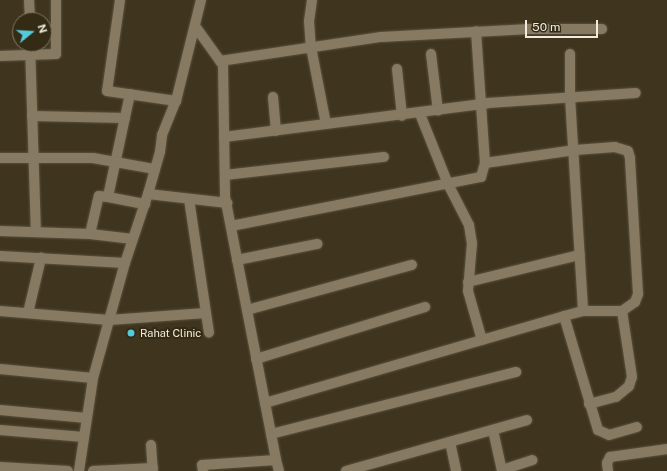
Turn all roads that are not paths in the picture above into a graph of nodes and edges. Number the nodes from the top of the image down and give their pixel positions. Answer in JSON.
{"nodes":[{"id":1,"x":29,"y":0,"type":"edge"},
{"id":2,"x":56,"y":0,"type":"edge"},
{"id":3,"x":120,"y":0,"type":"edge"},
{"id":4,"x":201,"y":0,"type":"edge"},
{"id":5,"x":312,"y":0,"type":"edge"},
{"id":6,"x":30,"y":12,"type":"edge"},
{"id":7,"x":195,"y":26,"type":"junction"},
{"id":8,"x":602,"y":29,"type":"dead end"},
{"id":9,"x":476,"y":31,"type":"junction"},
{"id":10,"x":311,"y":47,"type":"junction"},
{"id":11,"x":30,"y":52,"type":"edge"},
{"id":12,"x":432,"y":54,"type":"dead end"},
{"id":13,"x":570,"y":54,"type":"dead end"},
{"id":14,"x":0,"y":56,"type":"edge"},
{"id":15,"x":30,"y":56,"type":"junction"},
{"id":16,"x":220,"y":60,"type":"junction"},
{"id":17,"x":397,"y":69,"type":"dead end"},
{"id":18,"x":636,"y":93,"type":"dead end"},
{"id":19,"x":130,"y":94,"type":"junction"},
{"id":20,"x":273,"y":97,"type":"dead end"},
{"id":21,"x":570,"y":97,"type":"junction"},
{"id":22,"x":176,"y":102,"type":"junction"},
{"id":23,"x":480,"y":104,"type":"junction"},
{"id":24,"x":438,"y":111,"type":"junction"},
{"id":25,"x":420,"y":114,"type":"junction"},
{"id":26,"x":32,"y":116,"type":"junction"},
{"id":27,"x":402,"y":116,"type":"junction"},
{"id":28,"x":125,"y":118,"type":"junction"},
{"id":29,"x":326,"y":124,"type":"junction"},
{"id":30,"x":276,"y":131,"type":"junction"},
{"id":31,"x":224,"y":137,"type":"junction"},
{"id":32,"x":575,"y":150,"type":"junction"},
{"id":33,"x":384,"y":156,"type":"dead end"},
{"id":34,"x":34,"y":157,"type":"junction"},
{"id":35,"x":0,"y":158,"type":"edge"},
{"id":36,"x":116,"y":162,"type":"junction"},
{"id":37,"x":485,"y":163,"type":"junction"},
{"id":38,"x":155,"y":169,"type":"junction"},
{"id":39,"x":225,"y":175,"type":"junction"},
{"id":40,"x":448,"y":184,"type":"junction"},
{"id":41,"x":148,"y":194,"type":"junction"},
{"id":42,"x":108,"y":197,"type":"junction"},
{"id":43,"x":189,"y":199,"type":"junction"},
{"id":44,"x":227,"y":203,"type":"junction"},
{"id":45,"x":145,"y":204,"type":"junction"},
{"id":46,"x":231,"y":226,"type":"junction"},
{"id":47,"x":0,"y":231,"type":"edge"},
{"id":48,"x":36,"y":232,"type":"junction"},
{"id":49,"x":90,"y":234,"type":"junction"},
{"id":50,"x":133,"y":239,"type":"junction"},
{"id":51,"x":317,"y":244,"type":"dead end"},
{"id":52,"x":580,"y":255,"type":"junction"},
{"id":53,"x":0,"y":256,"type":"edge"},
{"id":54,"x":41,"y":258,"type":"junction"},
{"id":55,"x":237,"y":260,"type":"junction"},
{"id":56,"x":125,"y":263,"type":"junction"},
{"id":57,"x":412,"y":265,"type":"dead end"},
{"id":58,"x":468,"y":282,"type":"junction"},
{"id":59,"x":425,"y":307,"type":"dead end"},
{"id":60,"x":247,"y":310,"type":"junction"},
{"id":61,"x":583,"y":311,"type":"junction"},
{"id":62,"x":622,"y":311,"type":"junction"},
{"id":63,"x":0,"y":312,"type":"edge"},
{"id":64,"x":28,"y":313,"type":"junction"},
{"id":65,"x":206,"y":313,"type":"junction"},
{"id":66,"x":564,"y":316,"type":"junction"},
{"id":67,"x":109,"y":320,"type":"junction"},
{"id":68,"x":209,"y":333,"type":"dead end"},
{"id":69,"x":482,"y":340,"type":"junction"},
{"id":70,"x":256,"y":358,"type":"junction"},
{"id":71,"x":0,"y":369,"type":"edge"},
{"id":72,"x":516,"y":372,"type":"dead end"},
{"id":73,"x":93,"y":378,"type":"junction"},
{"id":74,"x":265,"y":403,"type":"junction"},
{"id":75,"x":589,"y":404,"type":"junction"},
{"id":76,"x":0,"y":410,"type":"edge"},
{"id":77,"x":87,"y":418,"type":"junction"},
{"id":78,"x":526,"y":420,"type":"dead end"},
{"id":79,"x":637,"y":427,"type":"dead end"},
{"id":80,"x":0,"y":430,"type":"edge"},
{"id":81,"x":493,"y":430,"type":"junction"},
{"id":82,"x":271,"y":434,"type":"junction"},
{"id":83,"x":84,"y":437,"type":"junction"},
{"id":84,"x":450,"y":442,"type":"junction"},
{"id":85,"x":151,"y":445,"type":"dead end"},
{"id":86,"x":667,"y":449,"type":"edge"},
{"id":87,"x":276,"y":460,"type":"junction"},
{"id":88,"x":532,"y":460,"type":"dead end"},
{"id":89,"x":252,"y":466,"type":"edge"},
{"id":90,"x":0,"y":467,"type":"edge"},
{"id":91,"x":153,"y":469,"type":"edge"},
{"id":92,"x":68,"y":471,"type":"edge"},
{"id":93,"x":79,"y":471,"type":"edge"},
{"id":94,"x":93,"y":471,"type":"edge"},
{"id":95,"x":203,"y":471,"type":"edge"},
{"id":96,"x":279,"y":471,"type":"edge"},
{"id":97,"x":346,"y":471,"type":"edge"},
{"id":98,"x":456,"y":471,"type":"edge"},
{"id":99,"x":502,"y":471,"type":"edge"},
{"id":100,"x":608,"y":471,"type":"edge"}],
"edges":[{"from":1,"to":6,"type":"street"},
{"from":2,"to":15,"type":"street"},
{"from":3,"to":19,"type":"street"},
{"from":4,"to":7,"type":"street"},
{"from":5,"to":10,"type":"street"},
{"from":7,"to":16,"type":"street"},
{"from":7,"to":22,"type":"street"},
{"from":8,"to":9,"type":"street"},
{"from":9,"to":10,"type":"street"},
{"from":9,"to":23,"type":"street"},
{"from":10,"to":16,"type":"street"},
{"from":10,"to":29,"type":"street"},
{"from":11,"to":15,"type":"street"},
{"from":12,"to":24,"type":"street"},
{"from":13,"to":21,"type":"street"},
{"from":14,"to":15,"type":"street"},
{"from":15,"to":26,"type":"street"},
{"from":16,"to":31,"type":"street"},
{"from":17,"to":27,"type":"street"},
{"from":18,"to":21,"type":"street"},
{"from":19,"to":22,"type":"street"},
{"from":19,"to":28,"type":"street"},
{"from":20,"to":30,"type":"street"},
{"from":21,"to":23,"type":"street"},
{"from":21,"to":32,"type":"street"},
{"from":22,"to":38,"type":"street"},
{"from":23,"to":24,"type":"street"},
{"from":23,"to":37,"type":"street"},
{"from":24,"to":25,"type":"street"},
{"from":25,"to":27,"type":"street"},
{"from":25,"to":40,"type":"street"},
{"from":26,"to":28,"type":"street"},
{"from":26,"to":34,"type":"street"},
{"from":27,"to":29,"type":"street"},
{"from":28,"to":36,"type":"street"},
{"from":29,"to":30,"type":"street"},
{"from":30,"to":31,"type":"street"},
{"from":31,"to":39,"type":"street"},
{"from":32,"to":37,"type":"street"},
{"from":32,"to":52,"type":"street"},
{"from":32,"to":62,"type":"street"},
{"from":33,"to":39,"type":"street"},
{"from":34,"to":35,"type":"street"},
{"from":34,"to":36,"type":"street"},
{"from":34,"to":48,"type":"street"},
{"from":36,"to":38,"type":"street"},
{"from":36,"to":42,"type":"street"},
{"from":37,"to":40,"type":"street"},
{"from":38,"to":41,"type":"street"},
{"from":39,"to":44,"type":"street"},
{"from":40,"to":46,"type":"street"},
{"from":40,"to":58,"type":"street"},
{"from":41,"to":43,"type":"street"},
{"from":41,"to":45,"type":"street"},
{"from":42,"to":45,"type":"street"},
{"from":42,"to":49,"type":"street"},
{"from":43,"to":44,"type":"street"},
{"from":43,"to":65,"type":"street"},
{"from":44,"to":46,"type":"street"},
{"from":45,"to":50,"type":"street"},
{"from":46,"to":55,"type":"street"},
{"from":47,"to":48,"type":"street"},
{"from":48,"to":49,"type":"street"},
{"from":49,"to":50,"type":"street"},
{"from":50,"to":56,"type":"street"},
{"from":51,"to":55,"type":"street"},
{"from":52,"to":58,"type":"street"},
{"from":52,"to":61,"type":"street"},
{"from":53,"to":54,"type":"street"},
{"from":54,"to":56,"type":"street"},
{"from":54,"to":64,"type":"street"},
{"from":55,"to":60,"type":"street"},
{"from":56,"to":67,"type":"street"},
{"from":57,"to":60,"type":"street"},
{"from":58,"to":69,"type":"street"},
{"from":59,"to":70,"type":"street"},
{"from":60,"to":70,"type":"street"},
{"from":61,"to":62,"type":"street"},
{"from":61,"to":66,"type":"street"},
{"from":62,"to":75,"type":"street"},
{"from":63,"to":64,"type":"street"},
{"from":64,"to":67,"type":"street"},
{"from":65,"to":67,"type":"street"},
{"from":65,"to":68,"type":"street"},
{"from":66,"to":69,"type":"street"},
{"from":66,"to":75,"type":"street"},
{"from":67,"to":73,"type":"street"},
{"from":69,"to":74,"type":"street"},
{"from":70,"to":74,"type":"street"},
{"from":71,"to":73,"type":"street"},
{"from":72,"to":82,"type":"street"},
{"from":73,"to":77,"type":"street"},
{"from":74,"to":82,"type":"street"},
{"from":75,"to":79,"type":"street"},
{"from":76,"to":77,"type":"street"},
{"from":77,"to":83,"type":"street"},
{"from":78,"to":81,"type":"street"},
{"from":80,"to":83,"type":"street"},
{"from":81,"to":84,"type":"street"},
{"from":81,"to":99,"type":"street"},
{"from":82,"to":87,"type":"street"},
{"from":83,"to":93,"type":"street"},
{"from":84,"to":97,"type":"street"},
{"from":84,"to":98,"type":"street"},
{"from":85,"to":91,"type":"street"},
{"from":86,"to":100,"type":"street"},
{"from":87,"to":89,"type":"street"},
{"from":87,"to":96,"type":"street"},
{"from":88,"to":99,"type":"street"},
{"from":89,"to":95,"type":"street"},
{"from":90,"to":92,"type":"street"},
{"from":91,"to":94,"type":"street"}]}
